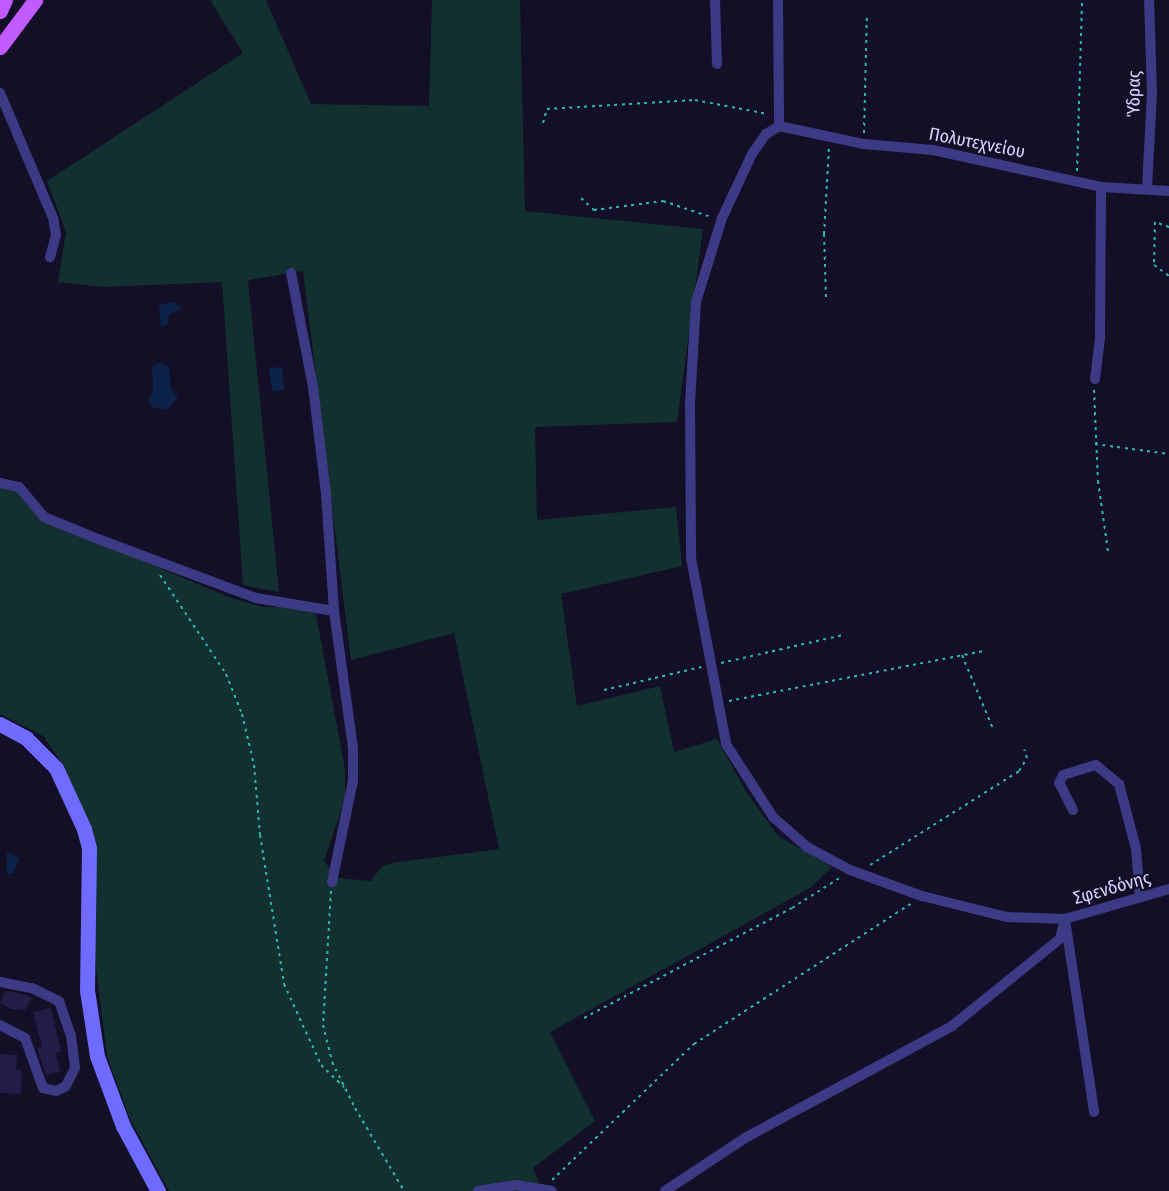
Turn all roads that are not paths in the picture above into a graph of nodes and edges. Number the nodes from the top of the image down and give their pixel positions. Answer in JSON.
{"nodes":[{"id":1,"x":5,"y":0,"type":"edge"},
{"id":2,"x":35,"y":0,"type":"edge"},
{"id":3,"x":715,"y":0,"type":"edge"},
{"id":4,"x":778,"y":0,"type":"edge"},
{"id":5,"x":1149,"y":0,"type":"edge"},
{"id":6,"x":0,"y":11,"type":"edge"},
{"id":7,"x":0,"y":46,"type":"edge"},
{"id":8,"x":717,"y":64,"type":"dead end"},
{"id":9,"x":0,"y":93,"type":"edge"},
{"id":10,"x":779,"y":120,"type":"junction"},
{"id":11,"x":1101,"y":187,"type":"junction"},
{"id":12,"x":1147,"y":188,"type":"junction"},
{"id":13,"x":1169,"y":191,"type":"edge"},
{"id":14,"x":50,"y":257,"type":"dead end"},
{"id":15,"x":291,"y":273,"type":"dead end"},
{"id":16,"x":1095,"y":379,"type":"road end"},
{"id":17,"x":0,"y":483,"type":"edge"},
{"id":18,"x":334,"y":611,"type":"junction"},
{"id":19,"x":0,"y":724,"type":"edge"},
{"id":20,"x":1073,"y":810,"type":"dead end"},
{"id":21,"x":332,"y":882,"type":"road end"},
{"id":22,"x":1169,"y":889,"type":"edge"},
{"id":23,"x":1140,"y":897,"type":"junction"},
{"id":24,"x":1065,"y":920,"type":"junction"},
{"id":25,"x":0,"y":982,"type":"edge"},
{"id":26,"x":0,"y":1025,"type":"edge"},
{"id":27,"x":14,"y":1033,"type":"junction"},
{"id":28,"x":0,"y":1037,"type":"edge"},
{"id":29,"x":1094,"y":1112,"type":"dead end"},
{"id":30,"x":547,"y":1190,"type":"edge"},
{"id":31,"x":158,"y":1191,"type":"edge"},
{"id":32,"x":478,"y":1191,"type":"edge"},
{"id":33,"x":665,"y":1191,"type":"edge"}],
"edges":[{"from":1,"to":6,"type":"main road"},
{"from":2,"to":7,"type":"main road"},
{"from":3,"to":8,"type":"street"},
{"from":4,"to":10,"type":"street"},
{"from":5,"to":12,"type":"street","name":"Ύδρας"},
{"from":9,"to":14,"type":"street"},
{"from":10,"to":11,"type":"street","name":"Πολυτεχνείου"},
{"from":10,"to":24,"type":"street"},
{"from":11,"to":12,"type":"street","name":"Πολυτεχνείου"},
{"from":11,"to":16,"type":"street"},
{"from":12,"to":13,"type":"street","name":"Πολυτεχνείου"},
{"from":15,"to":18,"type":"street"},
{"from":17,"to":18,"type":"street"},
{"from":18,"to":21,"type":"street"},
{"from":19,"to":31,"type":"street"},
{"from":20,"to":23,"type":"street"},
{"from":22,"to":23,"type":"street","name":"Σφενδόνης"},
{"from":23,"to":24,"type":"street","name":"Σφενδόνης"},
{"from":24,"to":29,"type":"street"},
{"from":24,"to":33,"type":"street"},
{"from":25,"to":27,"type":"street"},
{"from":26,"to":27,"type":"street"},
{"from":27,"to":28,"type":"street"},
{"from":30,"to":32,"type":"street"}]}
